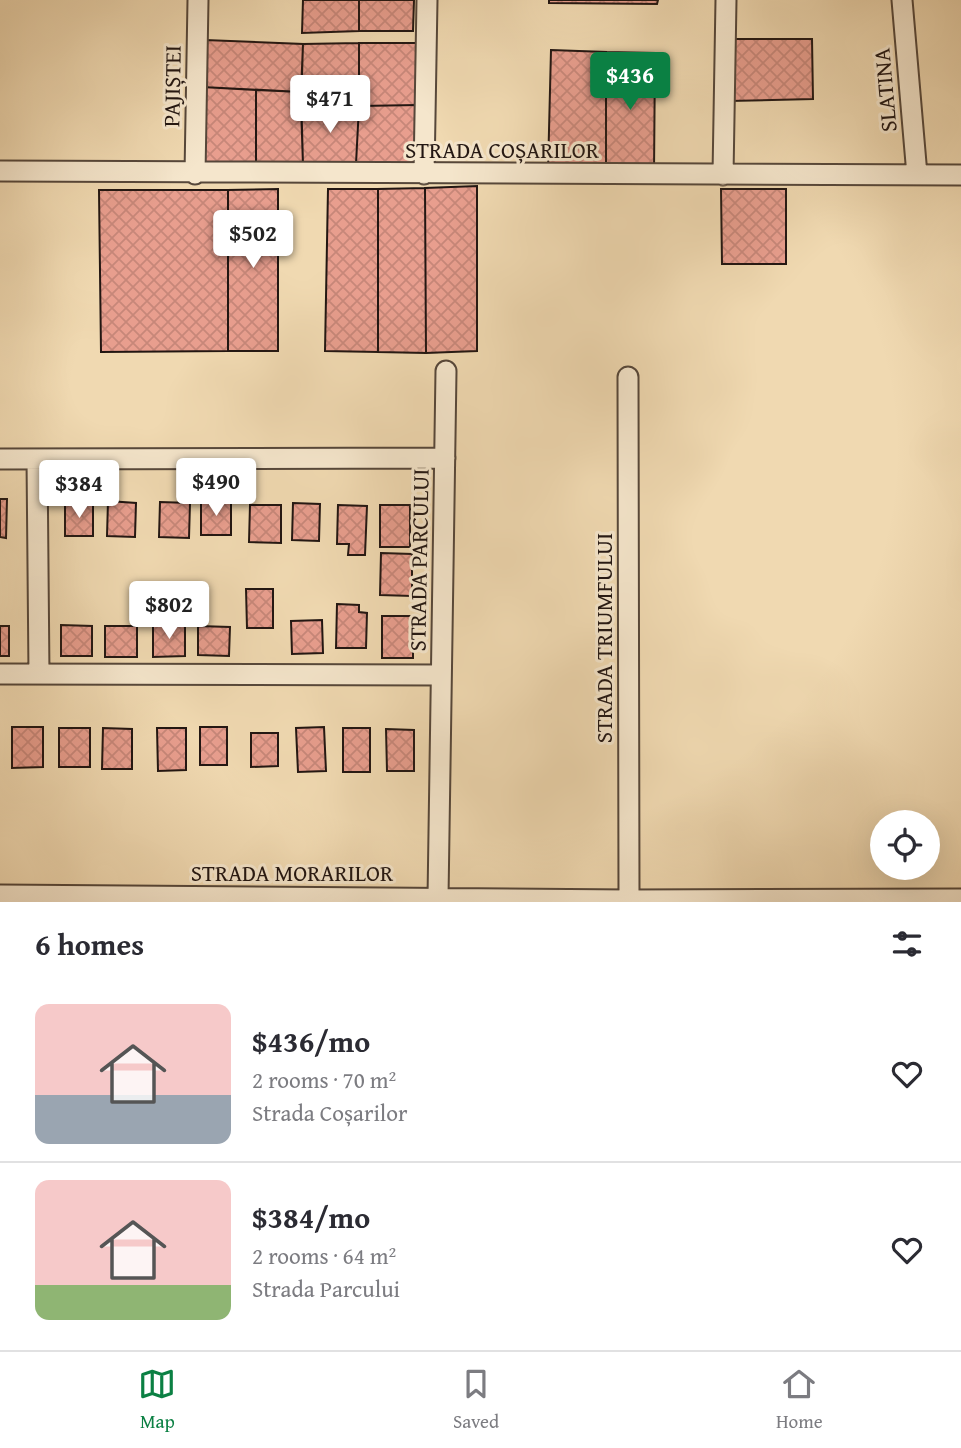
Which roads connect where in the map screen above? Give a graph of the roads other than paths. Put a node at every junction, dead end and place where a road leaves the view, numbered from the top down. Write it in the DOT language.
graph roads {
  1 [pos="198,0"];
  2 [pos="427,0"];
  3 [pos="726,0"];
  4 [pos="902,0"];
  5 [pos="0,171"];
  6 [pos="195,174"];
  7 [pos="424,174"];
  8 [pos="723,175"];
  9 [pos="917,175"];
  10 [pos="961,175"];
  11 [pos="446,371"];
  12 [pos="628,377"];
  13 [pos="445,458"];
  14 [pos="0,459"];
  15 [pos="37,459"];
  16 [pos="0,674"];
  17 [pos="39,674"];
  18 [pos="441,675"];
  19 [pos="0,895"];
  20 [pos="33,898"];
  21 [pos="438,898"];
  22 [pos="961,899"];
  23 [pos="407,900"];
  24 [pos="629,900"];
  25 [pos="741,900"];
  1 -- 6 [label="street, PAJIȘTEI"];
  2 -- 7 [label="street"];
  3 -- 8 [label="street"];
  4 -- 9 [label="street, SLATINA"];
  5 -- 6 [label="street, STRADA COȘARILOR"];
  6 -- 7 [label="street, STRADA COȘARILOR"];
  7 -- 8 [label="street, STRADA COȘARILOR"];
  8 -- 9 [label="street, STRADA COȘARILOR"];
  9 -- 10 [label="street, STRADA COȘARILOR"];
  11 -- 13 [label="street"];
  12 -- 24 [label="street, STRADA TRIUMFULUI"];
  13 -- 15 [label="street, STRADA PARCULUI"];
  13 -- 18 [label="street, STRADA PARCULUI"];
  14 -- 15 [label="street, STRADA PARCULUI"];
  15 -- 17 [label="street"];
  16 -- 17 [label="street"];
  17 -- 18 [label="street"];
  18 -- 21 [label="street, STRADA PARCULUI"];
  19 -- 20 [label="street, STRADA MORARILOR"];
  20 -- 23 [label="street, STRADA MORARILOR"];
  21 -- 23 [label="street, STRADA MORARILOR"];
  21 -- 24 [label="street, STRADA MORARILOR"];
  22 -- 25 [label="street, STRADA MORARILOR"];
  24 -- 25 [label="street, STRADA MORARILOR"];
}
